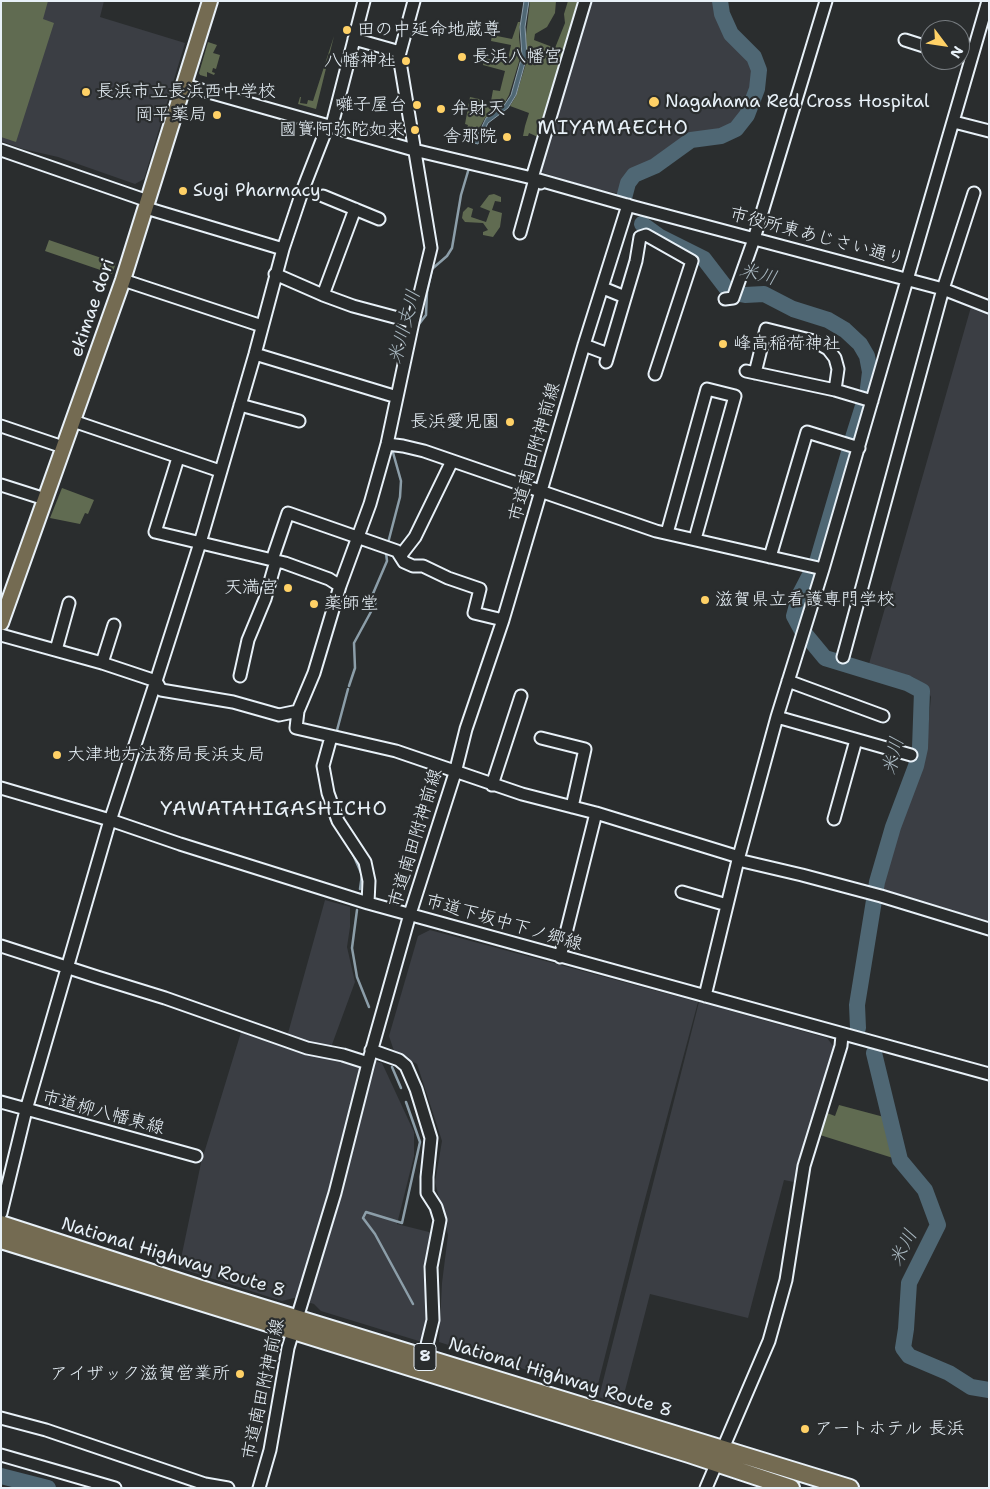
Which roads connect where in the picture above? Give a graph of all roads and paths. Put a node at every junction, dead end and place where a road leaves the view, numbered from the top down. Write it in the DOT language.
graph roads {
  1 [pos="210,1"];
  2 [pos="364,1"];
  3 [pos="414,1"];
  4 [pos="585,1"];
  5 [pos="826,1"];
  6 [pos="984,2"];
  7 [pos="984,34"];
  8 [pos="354,39"];
  9 [pos="905,40"];
  10 [pos="920,45"];
  11 [pos="400,52"];
  12 [pos="970,53"];
  13 [pos="964,70"];
  14 [pos="184,85"];
  15 [pos="954,122"];
  16 [pos="330,125"];
  17 [pos="989,131"];
  18 [pos="1,150"];
  19 [pos="414,150"];
  20 [pos="533,179"];
  21 [pos="974,193"];
  22 [pos="323,196"];
  23 [pos="147,204"];
  24 [pos="355,209"];
  25 [pos="626,211"];
  26 [pos="379,219"];
  27 [pos="520,233"];
  28 [pos="754,239"];
  29 [pos="283,249"];
  30 [pos="275,274"];
  31 [pos="908,279"];
  32 [pos="123,280"];
  33 [pos="603,288"];
  34 [pos="943,289"];
  35 [pos="323,295"];
  36 [pos="732,295"];
  37 [pos="625,297"];
  38 [pos="989,307"];
  39 [pos="413,322"];
  40 [pos="262,326"];
  41 [pos="584,346"];
  42 [pos="255,354"];
  43 [pos="655,374"];
  44 [pos="835,390"];
  45 [pos="397,396"];
  46 [pos="872,401"];
  47 [pos="240,405"];
  48 [pos="299,421"];
  49 [pos="73,422"];
  50 [pos="1,426"];
  51 [pos="387,444"];
  52 [pos="64,447"];
  53 [pos="859,448"];
  54 [pos="178,458"];
  55 [pos="452,462"];
  56 [pos="220,471"];
  57 [pos="1,485"];
  58 [pos="541,492"];
  59 [pos="45,499"];
  60 [pos="667,533"];
  61 [pos="358,537"];
  62 [pos="695,539"];
  63 [pos="200,543"];
  64 [pos="401,555"];
  65 [pos="770,557"];
  66 [pos="274,561"];
  67 [pos="824,569"];
  68 [pos="340,586"];
  69 [pos="70,603"];
  70 [pos="503,620"];
  71 [pos="1,624"];
  72 [pos="114,625"];
  73 [pos="1,635"];
  74 [pos="56,650"];
  75 [pos="843,657"];
  76 [pos="102,663"];
  77 [pos="240,676"];
  78 [pos="156,681"];
  79 [pos="788,682"];
  80 [pos="521,696"];
  81 [pos="298,711"];
  82 [pos="883,716"];
  83 [pos="777,717"];
  84 [pos="331,737"];
  85 [pos="541,738"];
  86 [pos="856,740"];
  87 [pos="911,755"];
  88 [pos="455,773"];
  89 [pos="492,785"];
  90 [pos="1,788"];
  91 [pos="572,807"];
  92 [pos="596,813"];
  93 [pos="834,819"];
  94 [pos="110,820"];
  95 [pos="738,858"];
  96 [pos="682,892"];
  97 [pos="368,904"];
  98 [pos="727,905"];
  99 [pos="410,914"];
  100 [pos="989,929"];
  101 [pos="1,946"];
  102 [pos="560,957"];
  103 [pos="67,968"];
  104 [pos="705,996"];
  105 [pos="842,1034"];
  106 [pos="371,1050"];
  107 [pos="368,1063"];
  108 [pos="989,1074"];
  109 [pos="1,1102"];
  110 [pos="26,1110"];
  111 [pos="196,1156"];
  112 [pos="1,1213"];
  113 [pos="1,1224"];
  114 [pos="1,1240"];
  115 [pos="295,1324"];
  116 [pos="424,1357"];
  117 [pos="1,1418"];
  118 [pos="722,1448"];
  119 [pos="1,1455"];
  120 [pos="716,1464"];
  121 [pos="115,1488"];
  122 [pos="228,1488"];
  123 [pos="260,1488"];
  124 [pos="706,1488"];
  125 [pos="791,1488"];
  126 [pos="850,1488"];
  1 -- 14 [label="main road, ekimae dori"];
  2 -- 8 [label="street"];
  3 -- 11 [label="street"];
  4 -- 20 [label="street"];
  5 -- 28 [label="street"];
  6 -- 7 [label="street"];
  7 -- 12 [label="street"];
  8 -- 11 [label="street"];
  8 -- 16 [label="street"];
  9 -- 10 [label="street"];
  11 -- 19 [label="street"];
  13 -- 15 [label="street"];
  14 -- 16 [label="street, 市役所東あじさい通り"];
  14 -- 23 [label="main road, ekimae dori"];
  15 -- 17 [label="street"];
  15 -- 31 [label="street"];
  16 -- 19 [label="street, 市役所東あじさい通り"];
  16 -- 29 [label="street"];
  18 -- 23 [label="street"];
  19 -- 20 [label="street, 市役所東あじさい通り"];
  19 -- 39 [label="street"];
  20 -- 25 [label="street, 市役所東あじさい通り"];
  20 -- 25 [label="street"];
  20 -- 27 [label="street"];
  21 -- 34 [label="street"];
  22 -- 24 [label="street"];
  23 -- 29 [label="street"];
  23 -- 32 [label="main road, ekimae dori"];
  24 -- 26 [label="street"];
  24 -- 35 [label="street"];
  25 -- 28 [label="street, 市役所東あじさい通り"];
  25 -- 33 [label="street, 市道南田附神前線"];
  28 -- 31 [label="street, 市役所東あじさい通り"];
  28 -- 36 [label="street"];
  29 -- 30 [label="street"];
  30 -- 35 [label="street"];
  30 -- 40 [label="street"];
  31 -- 34 [label="street, 市役所東あじさい通り"];
  31 -- 46 [label="street"];
  32 -- 40 [label="street"];
  32 -- 49 [label="main road, ekimae dori"];
  33 -- 37 [label="street"];
  33 -- 41 [label="street, 市道南田附神前線"];
  34 -- 38 [label="street, 市役所東あじさい通り"];
  34 -- 75 [label="street"];
  35 -- 39 [label="street"];
  37 -- 41 [label="street"];
  37 -- 43 [label="street"];
  39 -- 45 [label="street"];
  40 -- 42 [label="street"];
  41 -- 58 [label="street, 市道南田附神前線"];
  42 -- 45 [label="street"];
  42 -- 47 [label="street"];
  44 -- 44 [label="street"];
  44 -- 46 [label="street"];
  45 -- 51 [label="street"];
  46 -- 53 [label="street"];
  47 -- 48 [label="street"];
  47 -- 56 [label="street"];
  49 -- 52 [label="main road, ekimae dori"];
  49 -- 54 [label="street"];
  50 -- 52 [label="street"];
  51 -- 55 [label="street"];
  51 -- 61 [label="street"];
  52 -- 59 [label="main road, ekimae dori"];
  53 -- 65 [label="street"];
  53 -- 67 [label="street"];
  54 -- 56 [label="street"];
  54 -- 63 [label="street"];
  55 -- 58 [label="street"];
  55 -- 64 [label="street"];
  56 -- 63 [label="street"];
  57 -- 59 [label="street"];
  58 -- 60 [label="street"];
  58 -- 70 [label="street, 市道南田附神前線"];
  59 -- 71 [label="main road, ekimae dori"];
  60 -- 62 [label="street"];
  60 -- 62 [label="street"];
  61 -- 64 [label="street"];
  61 -- 66 [label="street"];
  61 -- 68 [label="street"];
  62 -- 65 [label="street"];
  63 -- 66 [label="street"];
  63 -- 78 [label="street"];
  64 -- 70 [label="street"];
  65 -- 67 [label="street"];
  66 -- 68 [label="street"];
  66 -- 77 [label="street"];
  67 -- 79 [label="street"];
  68 -- 81 [label="street"];
  69 -- 74 [label="street"];
  70 -- 88 [label="street, 市道南田附神前線"];
  72 -- 76 [label="street"];
  73 -- 74 [label="street"];
  74 -- 76 [label="street"];
  76 -- 78 [label="street"];
  78 -- 81 [label="street"];
  78 -- 94 [label="street"];
  79 -- 82 [label="street"];
  79 -- 83 [label="street"];
  80 -- 89 [label="street"];
  81 -- 84 [label="street"];
  83 -- 86 [label="street"];
  83 -- 95 [label="street"];
  84 -- 88 [label="street"];
  84 -- 97 [label="street"];
  85 -- 91 [label="street"];
  86 -- 87 [label="street"];
  86 -- 93 [label="street"];
  88 -- 89 [label="street"];
  88 -- 99 [label="street, 市道南田附神前線"];
  89 -- 91 [label="street"];
  90 -- 94 [label="street, 市道下坂中下ノ郷線"];
  91 -- 92 [label="street"];
  92 -- 95 [label="street"];
  92 -- 102 [label="street"];
  94 -- 97 [label="street, 市道下坂中下ノ郷線"];
  94 -- 103 [label="street"];
  95 -- 98 [label="street"];
  95 -- 100 [label="street"];
  96 -- 98 [label="street"];
  97 -- 99 [label="street, 市道下坂中下ノ郷線"];
  98 -- 104 [label="street"];
  99 -- 102 [label="street, 市道下坂中下ノ郷線"];
  99 -- 106 [label="street, 市道南田附神前線"];
  101 -- 103 [label="street"];
  102 -- 104 [label="street, 市道下坂中下ノ郷線"];
  103 -- 107 [label="street"];
  103 -- 110 [label="street"];
  104 -- 105 [label="street, 市道下坂中下ノ郷線"];
  105 -- 108 [label="street, 市道下坂中下ノ郷線"];
  105 -- 118 [label="street"];
  106 -- 107 [label="street, 市道南田附神前線"];
  106 -- 116 [label="street"];
  107 -- 115 [label="street, 市道南田附神前線"];
  109 -- 110 [label="street, 市道柳八幡東線"];
  110 -- 111 [label="street, 市道柳八幡東線"];
  110 -- 112 [label="street"];
  113 -- 115 [label="highway, National Highway Route 8 / 8"];
  114 -- 115 [label="highway, National Highway Route 8 / 8"];
  115 -- 116 [label="highway, National Highway Route 8 / 8"];
  115 -- 120 [label="highway, National Highway Route 8 / 8"];
  115 -- 123 [label="street, 市道南田附神前線"];
  116 -- 118 [label="highway, National Highway Route 8 / 8"];
  117 -- 122 [label="street"];
  118 -- 120 [label="street"];
  118 -- 126 [label="highway, National Highway Route 8 / 8"];
  119 -- 121 [label="street"];
  120 -- 124 [label="street"];
  120 -- 125 [label="highway, National Highway Route 8 / 8"];
}
